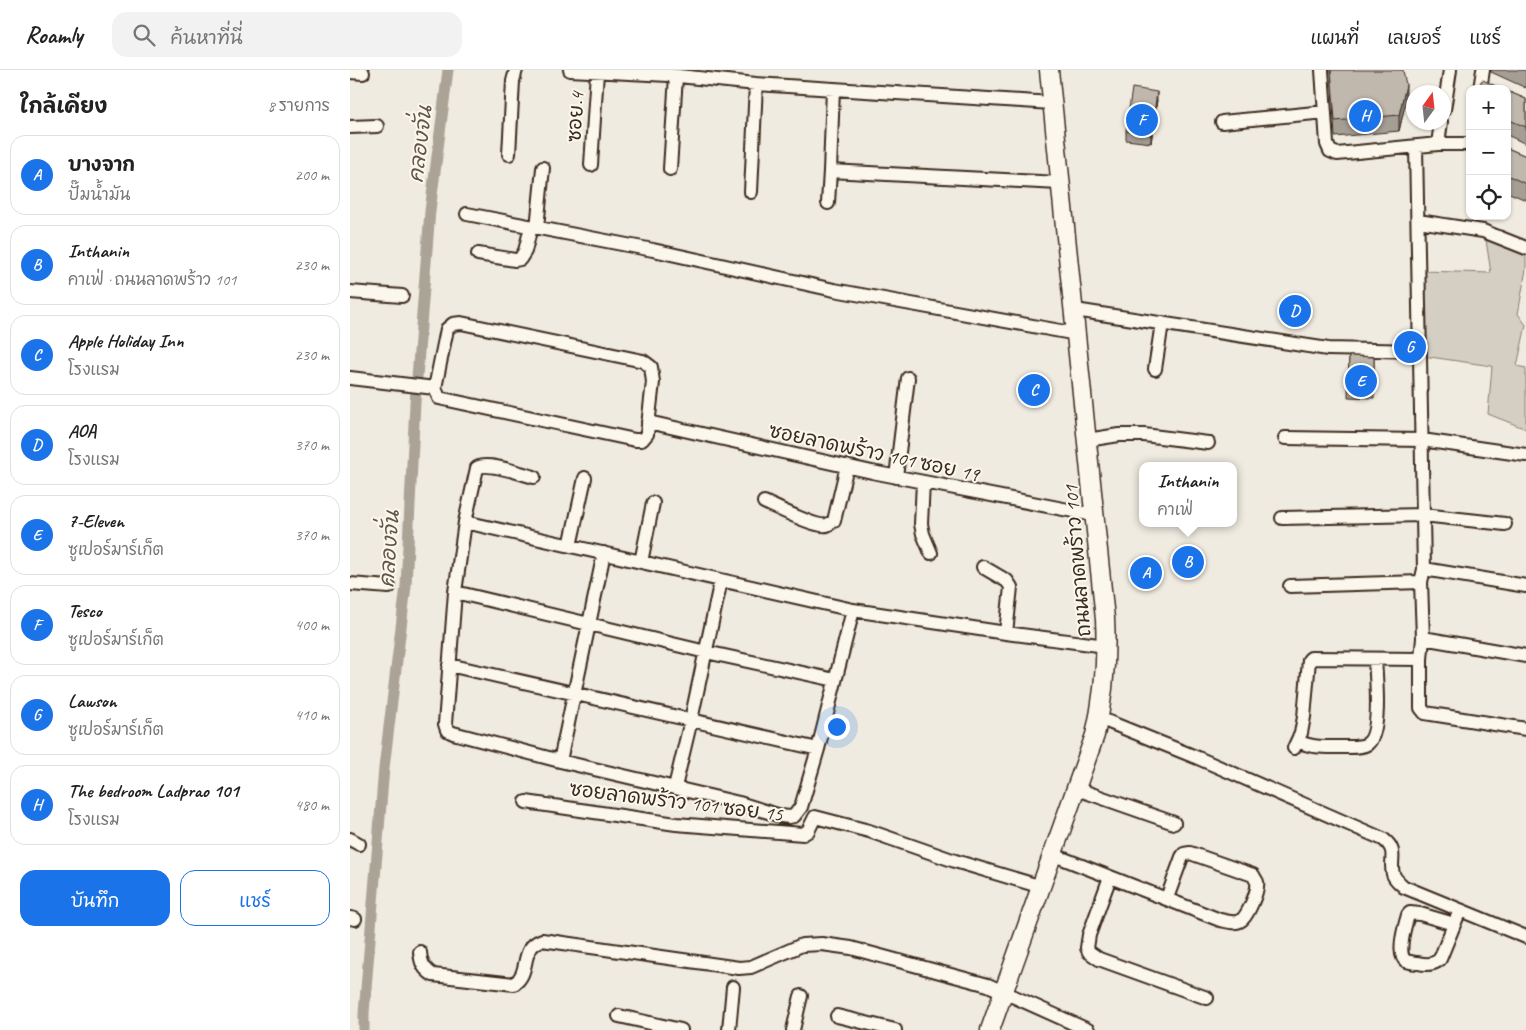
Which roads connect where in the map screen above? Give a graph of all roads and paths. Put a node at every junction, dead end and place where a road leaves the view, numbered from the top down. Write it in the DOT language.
graph roads {
  1 [pos="516,70"];
  2 [pos="570,70"];
  3 [pos="1049,70"];
  4 [pos="1322,70"];
  5 [pos="1450,70"];
  6 [pos="350,72"];
  7 [pos="597,72"];
  8 [pos="364,73"];
  9 [pos="672,74"];
  10 [pos="756,84"];
  11 [pos="1448,85"];
  12 [pos="833,89"];
  13 [pos="1052,103"];
  14 [pos="1325,112"];
  15 [pos="1222,122"];
  16 [pos="377,126"];
  17 [pos="350,127"];
  18 [pos="1440,130"];
  19 [pos="1438,144"];
  20 [pos="1466,144"];
  21 [pos="1416,147"];
  22 [pos="509,154"];
  23 [pos="591,165"];
  24 [pos="544,168"];
  25 [pos="670,169"];
  26 [pos="830,171"];
  27 [pos="1060,183"];
  28 [pos="751,192"];
  29 [pos="828,203"];
  30 [pos="467,214"];
  31 [pos="1418,221"];
  32 [pos="534,228"];
  33 [pos="1526,248"];
  34 [pos="478,254"];
  35 [pos="350,292"];
  36 [pos="402,296"];
  37 [pos="1075,310"];
  38 [pos="1162,324"];
  39 [pos="1077,334"];
  40 [pos="1419,351"];
  41 [pos="1155,369"];
  42 [pos="350,378"];
  43 [pos="908,378"];
  44 [pos="435,388"];
  45 [pos="648,422"];
  46 [pos="1285,438"];
  47 [pos="1087,440"];
  48 [pos="1422,440"];
  49 [pos="1208,443"];
  50 [pos="1526,455"];
  51 [pos="847,466"];
  52 [pos="896,476"];
  53 [pos="534,477"];
  54 [pos="585,478"];
  55 [pos="923,482"];
  56 [pos="653,502"];
  57 [pos="764,502"];
  58 [pos="1094,515"];
  59 [pos="1423,515"];
  60 [pos="1282,518"];
  61 [pos="465,522"];
  62 [pos="1505,524"];
  63 [pos="570,546"];
  64 [pos="604,553"];
  65 [pos="931,553"];
  66 [pos="641,562"];
  67 [pos="983,567"];
  68 [pos="1422,576"];
  69 [pos="721,580"];
  70 [pos="350,584"];
  71 [pos="1290,586"];
  72 [pos="1526,586"];
  73 [pos="389,587"];
  74 [pos="455,592"];
  75 [pos="853,610"];
  76 [pos="589,624"];
  77 [pos="1006,634"];
  78 [pos="1423,638"];
  79 [pos="1106,646"];
  80 [pos="706,652"];
  81 [pos="1526,656"];
  82 [pos="1375,660"];
  83 [pos="1421,660"];
  84 [pos="449,665"];
  85 [pos="835,680"];
  86 [pos="575,693"];
  87 [pos="1099,718"];
  88 [pos="691,720"];
  89 [pos="1526,729"];
  90 [pos="818,749"];
  91 [pos="560,761"];
  92 [pos="675,787"];
  93 [pos="1077,789"];
  94 [pos="526,802"];
  95 [pos="1174,823"];
  96 [pos="1054,855"];
  97 [pos="1110,877"];
  98 [pos="1042,887"];
  99 [pos="1167,898"];
  100 [pos="1460,910"];
  101 [pos="1454,924"];
  102 [pos="1526,937"];
  103 [pos="420,952"];
  104 [pos="733,987"];
  105 [pos="1004,992"];
  106 [pos="801,996"];
  107 [pos="1207,998"];
  108 [pos="619,1016"];
  109 [pos="838,1016"];
  110 [pos="681,1030"];
  111 [pos="729,1030"];
  112 [pos="792,1030"];
  113 [pos="896,1030"];
  114 [pos="990,1030"];
  115 [pos="1088,1030"];
  1 -- 22 [label="street"];
  2 -- 7 [label="street"];
  3 -- 13 [label="street, ถนนลาดพร้าว 101"];
  4 -- 14 [label="street"];
  5 -- 11 [label="street"];
  6 -- 8 [label="street"];
  7 -- 9 [label="street"];
  7 -- 23 [label="street, ซอย.4"];
  9 -- 10 [label="street"];
  9 -- 25 [label="street"];
  10 -- 12 [label="street"];
  10 -- 28 [label="street"];
  12 -- 13 [label="street"];
  12 -- 26 [label="street"];
  13 -- 27 [label="street, ถนนลาดพร้าว 101"];
  14 -- 15 [label="street"];
  14 -- 21 [label="street"];
  16 -- 17 [label="street"];
  18 -- 19 [label="street"];
  19 -- 20 [label="street"];
  19 -- 21 [label="street"];
  21 -- 31 [label="street"];
  24 -- 32 [label="street"];
  26 -- 27 [label="street"];
  26 -- 29 [label="street"];
  27 -- 37 [label="street, ถนนลาดพร้าว 101"];
  30 -- 32 [label="street"];
  31 -- 33 [label="street"];
  31 -- 40 [label="street"];
  32 -- 34 [label="street"];
  32 -- 39 [label="street"];
  35 -- 36 [label="street"];
  37 -- 38 [label="street"];
  37 -- 39 [label="street, ถนนลาดพร้าว 101"];
  38 -- 40 [label="street"];
  38 -- 41 [label="street"];
  39 -- 47 [label="street, ถนนลาดพร้าว 101"];
  40 -- 48 [label="street"];
  42 -- 44 [label="street"];
  43 -- 52 [label="street"];
  44 -- 45 [label="street"];
  44 -- 45 [label="street"];
  45 -- 51 [label="street, ซอยลาดพร้าว 101 ซอย 19"];
  46 -- 48 [label="street"];
  47 -- 49 [label="street"];
  47 -- 58 [label="street, ถนนลาดพร้าว 101"];
  48 -- 50 [label="street"];
  48 -- 59 [label="street"];
  51 -- 52 [label="street, ซอยลาดพร้าว 101 ซอย 19"];
  51 -- 57 [label="street"];
  52 -- 55 [label="street, ซอยลาดพร้าว 101 ซอย 19"];
  53 -- 61 [label="street"];
  54 -- 63 [label="street"];
  55 -- 58 [label="street, ซอยลาดพร้าว 101 ซอย 19"];
  55 -- 65 [label="street"];
  56 -- 66 [label="street"];
  58 -- 79 [label="street, ถนนลาดพร้าว 101"];
  59 -- 60 [label="street"];
  59 -- 62 [label="street"];
  59 -- 68 [label="street"];
  61 -- 63 [label="street"];
  61 -- 74 [label="street"];
  63 -- 64 [label="street"];
  64 -- 66 [label="street"];
  64 -- 76 [label="street"];
  66 -- 69 [label="street"];
  67 -- 77 [label="street"];
  68 -- 71 [label="street"];
  68 -- 72 [label="street"];
  68 -- 78 [label="street"];
  69 -- 75 [label="street"];
  69 -- 80 [label="street"];
  70 -- 73 [label="street"];
  74 -- 76 [label="street"];
  74 -- 84 [label="street"];
  75 -- 77 [label="street"];
  75 -- 85 [label="street"];
  76 -- 80 [label="street"];
  76 -- 86 [label="street"];
  77 -- 79 [label="street"];
  78 -- 81 [label="street"];
  78 -- 83 [label="street"];
  79 -- 87 [label="street, ถนนลาดพร้าว 101"];
  80 -- 85 [label="street"];
  80 -- 88 [label="street"];
  82 -- 82 [label="street"];
  82 -- 83 [label="street"];
  83 -- 89 [label="street"];
  84 -- 86 [label="street"];
  84 -- 91 [label="street"];
  85 -- 90 [label="street"];
  86 -- 88 [label="street"];
  86 -- 91 [label="street"];
  87 -- 93 [label="street, ถนนลาดพร้าว 101"];
  87 -- 100 [label="street"];
  88 -- 90 [label="street"];
  88 -- 92 [label="street"];
  90 -- 92 [label="street"];
  91 -- 92 [label="street"];
  93 -- 95 [label="street"];
  93 -- 96 [label="street, ถนนลาดพร้าว 101"];
  94 -- 98 [label="street, ซอยลาดพร้าว 101 ซอย 15"];
  96 -- 97 [label="street"];
  96 -- 98 [label="street, ถนนลาดพร้าว 101"];
  97 -- 99 [label="street"];
  97 -- 107 [label="street"];
  98 -- 105 [label="street, ถนนลาดพร้าว 101"];
  99 -- 99 [label="street"];
  100 -- 101 [label="street"];
  100 -- 102 [label="street"];
  101 -- 101 [label="street"];
  103 -- 105 [label="street"];
  104 -- 111 [label="street"];
  105 -- 114 [label="street, ถนนลาดพร้าว 101"];
  105 -- 115 [label="street"];
  106 -- 112 [label="street"];
  108 -- 110 [label="street"];
  109 -- 113 [label="street"];
}
